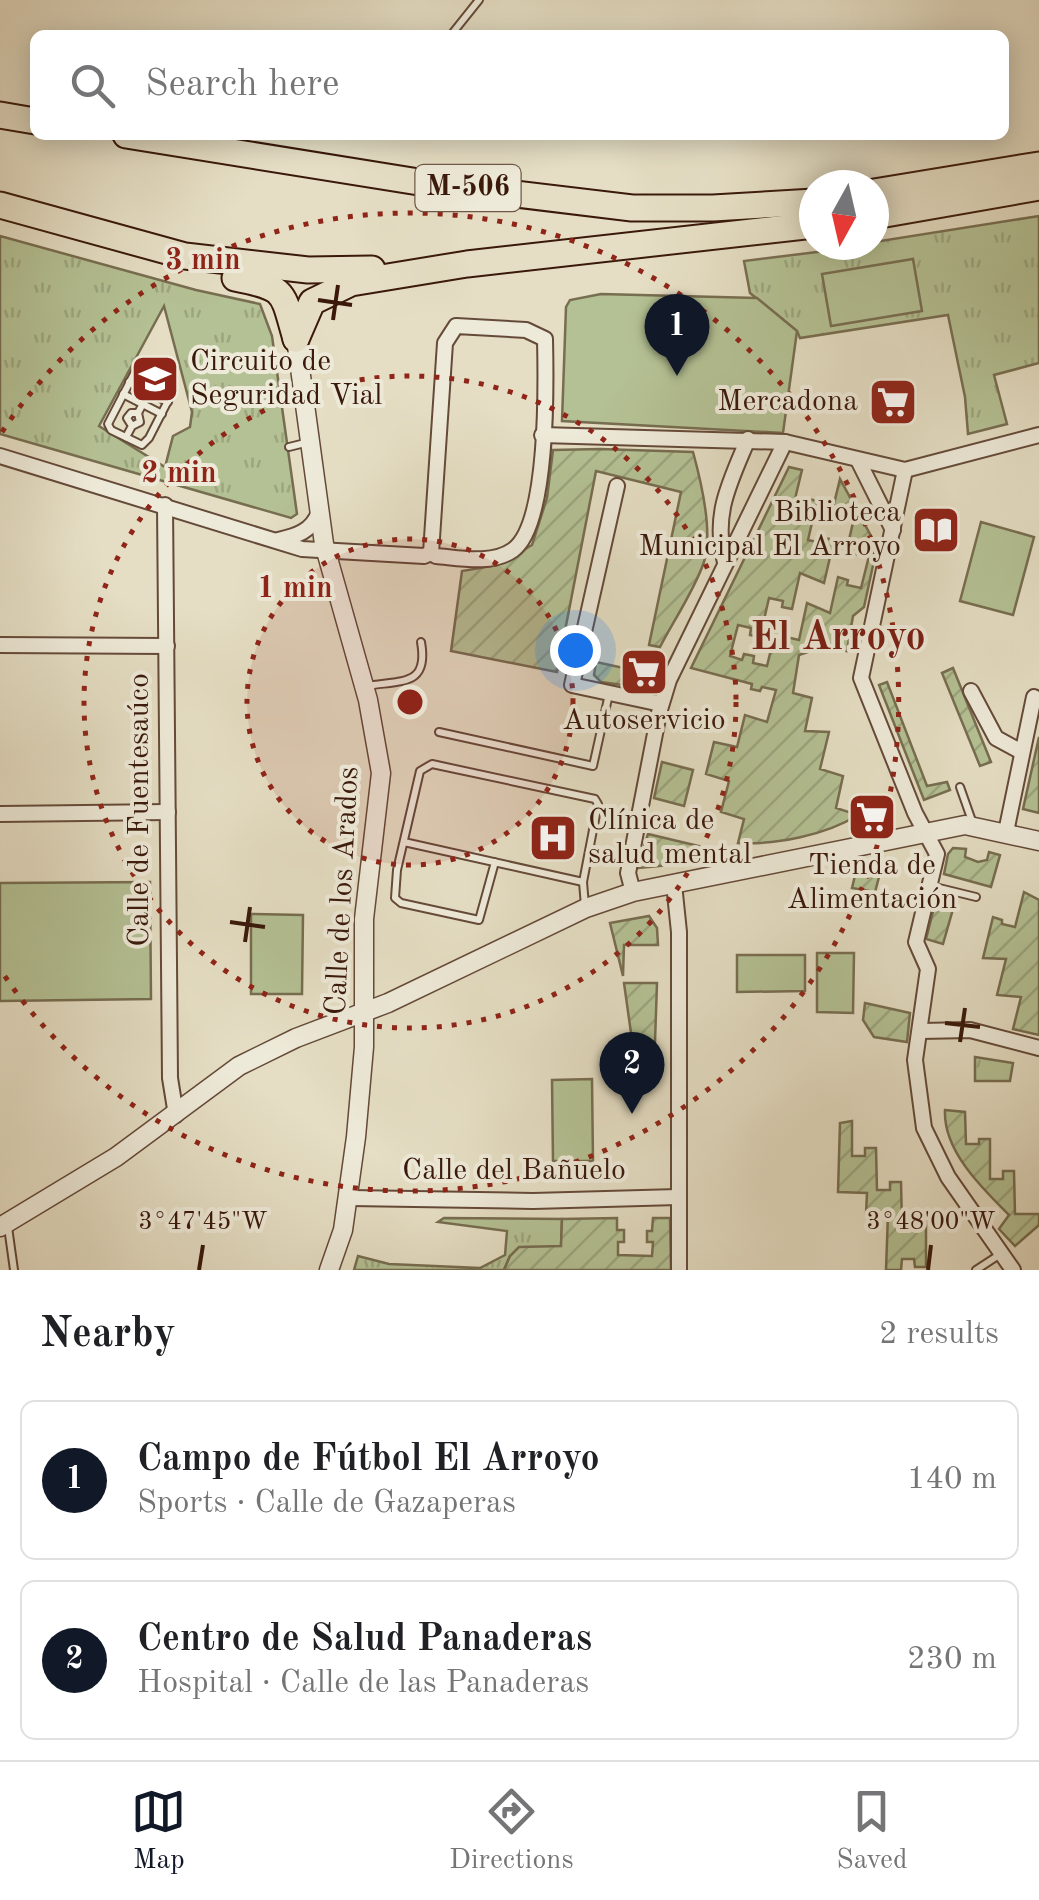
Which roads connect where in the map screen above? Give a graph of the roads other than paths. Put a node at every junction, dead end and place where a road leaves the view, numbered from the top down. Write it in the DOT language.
graph roads {
  1 [pos="478,0"];
  2 [pos="455,30"];
  3 [pos="0,115"];
  4 [pos="30,119"];
  5 [pos="157,140"];
  6 [pos="1039,165"];
  7 [pos="1039,187"];
  8 [pos="889,190"];
  9 [pos="799,202"];
  10 [pos="0,208"];
  11 [pos="889,213"];
  12 [pos="799,227"];
  13 [pos="467,264"];
  14 [pos="296,339"];
  15 [pos="156,379"];
  16 [pos="129,382"];
  17 [pos="149,392"];
  18 [pos="123,394"];
  19 [pos="168,402"];
  20 [pos="142,404"];
  21 [pos="116,408"];
  22 [pos="162,414"];
  23 [pos="134,419"];
  24 [pos="154,429"];
  25 [pos="542,434"];
  26 [pos="1039,435"];
  27 [pos="126,437"];
  28 [pos="748,439"];
  29 [pos="310,442"];
  30 [pos="785,442"];
  31 [pos="289,446"];
  32 [pos="0,456"];
  33 [pos="858,460"];
  34 [pos="905,470"];
  35 [pos="617,486"];
  36 [pos="165,505"];
  37 [pos="320,512"];
  38 [pos="894,531"];
  39 [pos="276,540"];
  40 [pos="326,549"];
  41 [pos="430,553"];
  42 [pos="725,562"];
  43 [pos="421,642"];
  44 [pos="0,645"];
  45 [pos="167,646"];
  46 [pos="364,686"];
  47 [pos="972,691"];
  48 [pos="609,693"];
  49 [pos="1034,697"];
  50 [pos="661,704"];
  51 [pos="439,732"];
  52 [pos="1020,750"];
  53 [pos="960,787"];
  54 [pos="168,812"];
  55 [pos="0,814"];
  56 [pos="974,827"];
  57 [pos="1006,832"];
  58 [pos="926,834"];
  59 [pos="1039,841"];
  60 [pos="404,842"];
  61 [pos="495,862"];
  62 [pos="583,882"];
  63 [pos="674,884"];
  64 [pos="929,886"];
  65 [pos="633,892"];
  66 [pos="976,897"];
  67 [pos="586,908"];
  68 [pos="363,1014"];
  69 [pos="921,1032"];
  70 [pos="1039,1048"];
  71 [pos="176,1115"];
  72 [pos="678,1197"];
  73 [pos="350,1198"];
  74 [pos="4,1224"];
  75 [pos="999,1254"];
  76 [pos="14,1270"];
  77 [pos="330,1270"];
  78 [pos="679,1270"];
  79 [pos="976,1270"];
  80 [pos="1012,1270"];
  1 -- 2 [label="lane"];
  3 -- 4 [label="highway"];
  5 -- 9 [label="highway, M-506"];
  6 -- 8 [label="highway"];
  7 -- 11 [label="highway"];
  10 -- 13 [label="highway"];
  10 -- 14 [label="highway"];
  12 -- 13 [label="highway"];
  13 -- 14 [label="highway"];
  14 -- 29 [label="street, Calle de los Arados"];
  15 -- 16 [label="lane"];
  15 -- 17 [label="lane"];
  15 -- 19 [label="lane"];
  16 -- 17 [label="lane"];
  16 -- 18 [label="lane"];
  17 -- 19 [label="lane"];
  17 -- 20 [label="lane"];
  18 -- 20 [label="lane"];
  18 -- 21 [label="lane"];
  19 -- 22 [label="lane"];
  20 -- 22 [label="lane"];
  20 -- 23 [label="lane"];
  21 -- 23 [label="lane"];
  21 -- 27 [label="lane"];
  22 -- 24 [label="lane"];
  23 -- 24 [label="lane"];
  23 -- 27 [label="lane"];
  24 -- 27 [label="lane"];
  25 -- 28 [label="street"];
  25 -- 41 [label="street"];
  25 -- 41 [label="street"];
  26 -- 34 [label="street"];
  28 -- 30 [label="street"];
  28 -- 42 [label="street"];
  29 -- 31 [label="lane"];
  29 -- 37 [label="street, Calle de los Arados"];
  30 -- 33 [label="street"];
  30 -- 42 [label="street"];
  32 -- 36 [label="street"];
  33 -- 34 [label="street"];
  33 -- 38 [label="street"];
  34 -- 38 [label="street"];
  35 -- 48 [label="street"];
  36 -- 39 [label="street"];
  36 -- 45 [label="street, Calle de Fuentesaúco"];
  37 -- 39 [label="street"];
  37 -- 40 [label="street, Calle de los Arados"];
  38 -- 58 [label="street"];
  39 -- 40 [label="street"];
  40 -- 41 [label="street"];
  40 -- 46 [label="street, Calle de los Arados"];
  42 -- 50 [label="street"];
  43 -- 46 [label="lane"];
  44 -- 45 [label="street"];
  45 -- 54 [label="street, Calle de Fuentesaúco"];
  46 -- 68 [label="street, Calle de los Arados"];
  47 -- 52 [label="street"];
  48 -- 50 [label="street"];
  48 -- 51 [label="lane"];
  49 -- 52 [label="street"];
  50 -- 65 [label="street"];
  52 -- 57 [label="street"];
  53 -- 56 [label="lane"];
  54 -- 55 [label="street"];
  54 -- 71 [label="street, Calle de Fuentesaúco"];
  56 -- 57 [label="street"];
  56 -- 58 [label="street"];
  57 -- 59 [label="street"];
  58 -- 63 [label="street"];
  58 -- 64 [label="street"];
  60 -- 61 [label="lane"];
  60 -- 61 [label="lane"];
  60 -- 62 [label="lane"];
  61 -- 62 [label="lane"];
  62 -- 67 [label="lane"];
  63 -- 65 [label="street"];
  63 -- 72 [label="street"];
  64 -- 66 [label="lane"];
  64 -- 69 [label="street"];
  65 -- 67 [label="street"];
  67 -- 68 [label="street"];
  68 -- 71 [label="street"];
  68 -- 73 [label="street, Calle de los Arados"];
  69 -- 70 [label="street"];
  69 -- 75 [label="street"];
  71 -- 74 [label="street"];
  72 -- 73 [label="street, Calle del Bañuelo"];
  72 -- 78 [label="street"];
  73 -- 77 [label="street, Calle de los Arados"];
  74 -- 76 [label="lane"];
  75 -- 79 [label="lane"];
  75 -- 80 [label="street"];
}
